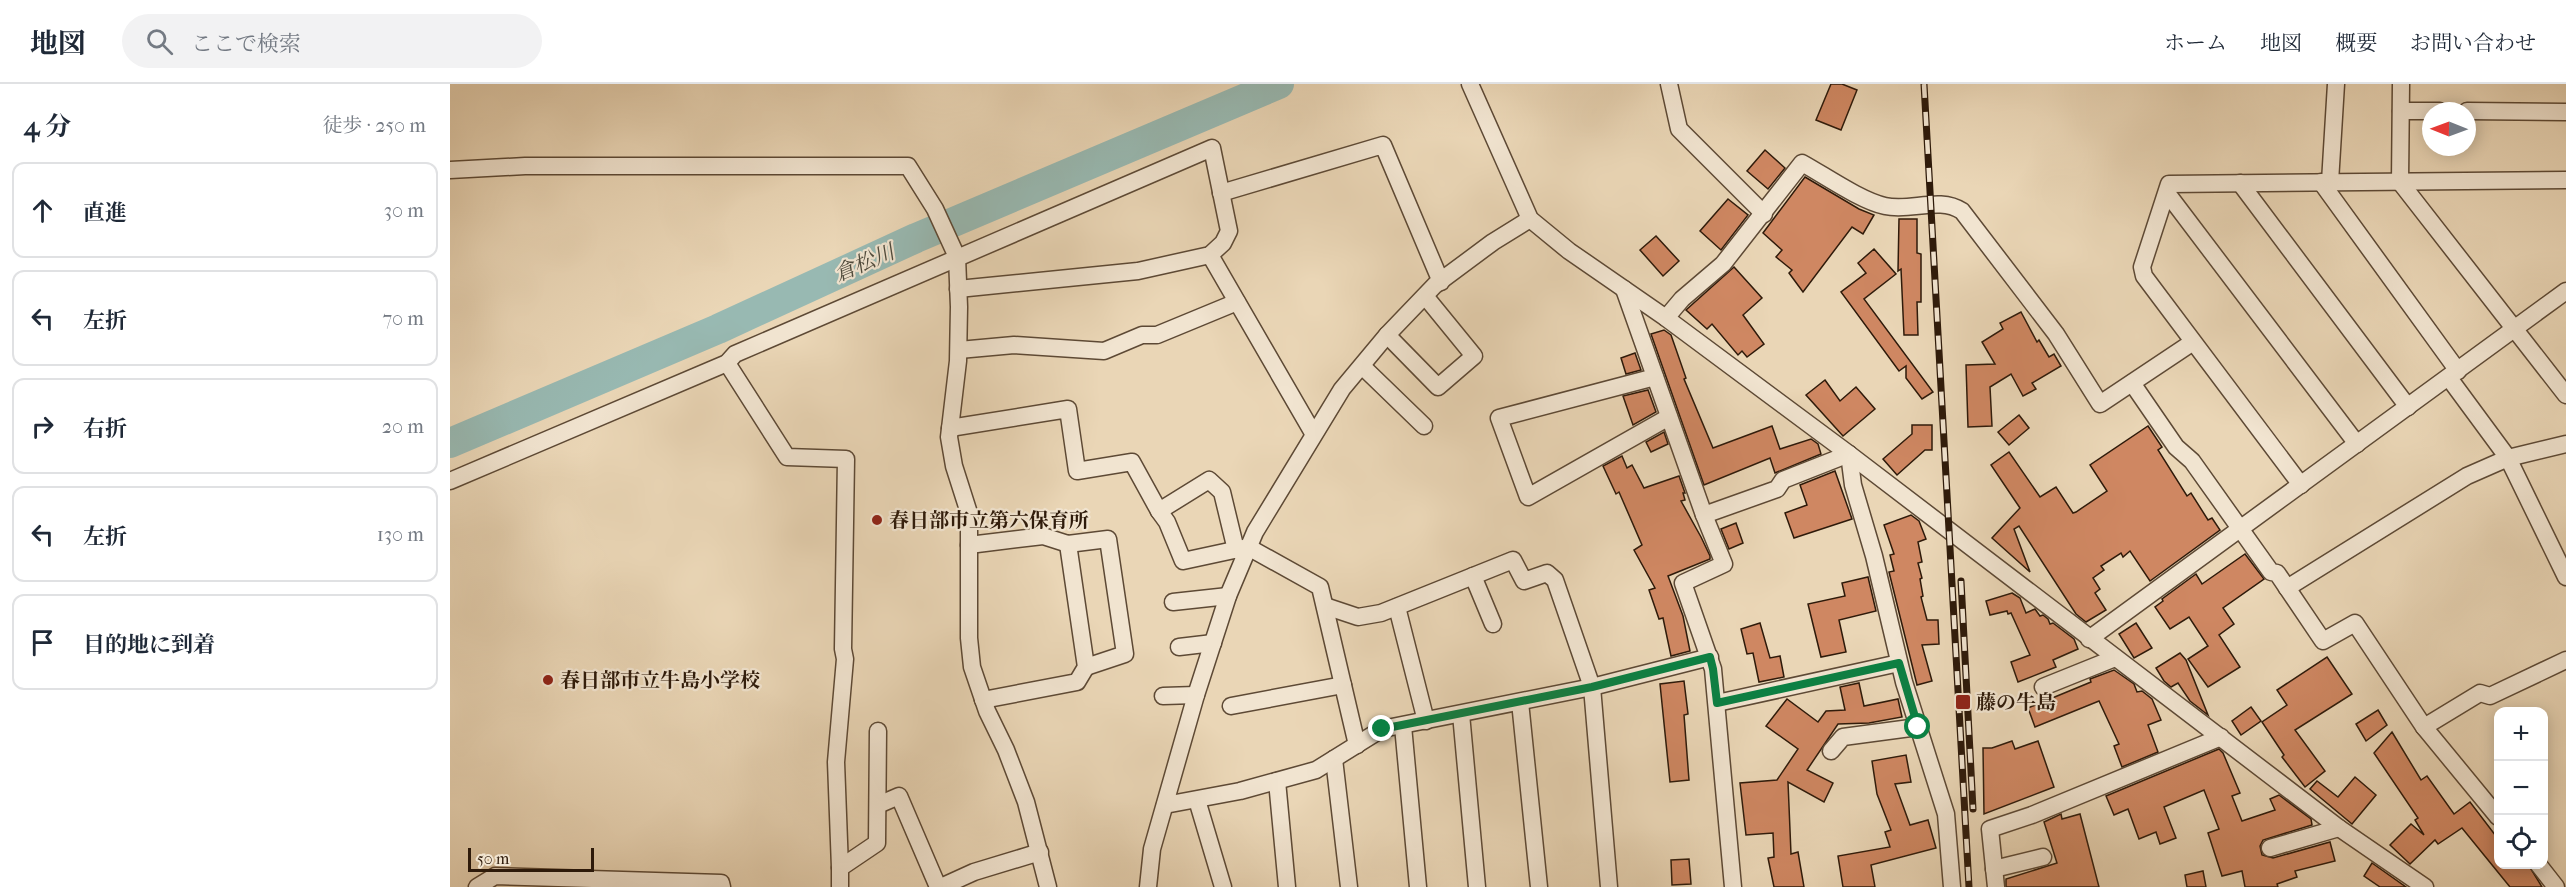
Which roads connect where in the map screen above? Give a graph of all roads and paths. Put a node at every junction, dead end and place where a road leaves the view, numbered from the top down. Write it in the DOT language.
graph roads {
  1 [pos="1470,84"];
  2 [pos="1669,84"];
  3 [pos="2336,84"];
  4 [pos="2401,84"];
  5 [pos="2401,111"];
  6 [pos="2422,111"];
  7 [pos="2476,111"];
  8 [pos="2566,112"];
  9 [pos="450,171"];
  10 [pos="2566,180"];
  11 [pos="2326,182"];
  12 [pos="2400,182"];
  13 [pos="2240,183"];
  14 [pos="1221,193"];
  15 [pos="2167,193"];
  16 [pos="1764,214"];
  17 [pos="1530,219"];
  18 [pos="955,253"];
  19 [pos="1210,255"];
  20 [pos="1440,282"];
  21 [pos="958,289"];
  22 [pos="1624,290"];
  23 [pos="2565,294"];
  24 [pos="1425,296"];
  25 [pos="1237,302"];
  26 [pos="1666,318"];
  27 [pos="2515,330"];
  28 [pos="1387,335"];
  29 [pos="2193,342"];
  30 [pos="959,350"];
  31 [pos="727,363"];
  32 [pos="1362,366"];
  33 [pos="2454,374"];
  34 [pos="1655,377"];
  35 [pos="2132,383"];
  36 [pos="2566,395"];
  37 [pos="2408,407"];
  38 [pos="1669,417"];
  39 [pos="1424,426"];
  40 [pos="950,428"];
  41 [pos="1313,433"];
  42 [pos="2357,444"];
  43 [pos="2566,444"];
  44 [pos="1850,454"];
  45 [pos="2508,458"];
  46 [pos="450,481"];
  47 [pos="2301,485"];
  48 [pos="1159,512"];
  49 [pos="1704,515"];
  50 [pos="2241,529"];
  51 [pos="1068,544"];
  52 [pos="969,545"];
  53 [pos="1242,548"];
  54 [pos="1473,576"];
  55 [pos="2566,577"];
  56 [pos="2287,588"];
  57 [pos="1228,596"];
  58 [pos="1173,602"];
  59 [pos="1324,606"];
  60 [pos="1396,607"];
  61 [pos="1493,624"];
  62 [pos="2089,639"];
  63 [pos="1213,643"];
  64 [pos="1179,647"];
  65 [pos="1710,657"];
  66 [pos="2115,658"];
  67 [pos="2566,660"];
  68 [pos="1899,663"];
  69 [pos="1086,667"];
  70 [pos="1343,685"];
  71 [pos="1592,687"];
  72 [pos="2043,687"];
  73 [pos="1196,695"];
  74 [pos="1163,696"];
  75 [pos="983,700"];
  76 [pos="1520,702"];
  77 [pos="1717,703"];
  78 [pos="1231,706"];
  79 [pos="1461,714"];
  80 [pos="1426,721"];
  81 [pos="1403,726"];
  82 [pos="1918,727"];
  83 [pos="2424,727"];
  84 [pos="878,731"];
  85 [pos="2221,737"];
  86 [pos="1357,745"];
  87 [pos="1831,751"];
  88 [pos="1334,759"];
  89 [pos="1277,781"];
  90 [pos="1197,800"];
  91 [pos="878,805"];
  92 [pos="1165,805"];
  93 [pos="2497,815"];
  94 [pos="2339,828"];
  95 [pos="2270,848"];
  96 [pos="1040,852"];
  97 [pos="2043,857"];
  98 [pos="840,868"];
  99 [pos="1994,869"];
  100 [pos="2542,869"];
  101 [pos="477,887"];
  102 [pos="722,887"];
  103 [pos="840,887"];
  104 [pos="939,887"];
  105 [pos="1048,887"];
  106 [pos="1148,887"];
  107 [pos="1223,887"];
  108 [pos="1287,887"];
  109 [pos="1349,887"];
  110 [pos="1418,887"];
  111 [pos="1477,887"];
  112 [pos="1539,887"];
  113 [pos="1609,887"];
  114 [pos="1733,887"];
  115 [pos="1952,887"];
  116 [pos="1996,887"];
  117 [pos="2425,887"];
  118 [pos="2556,887"];
  1 -- 17 [label="street"];
  2 -- 16 [label="street"];
  3 -- 11 [label="street"];
  4 -- 5 [label="street"];
  5 -- 6 [label="street"];
  5 -- 12 [label="street"];
  7 -- 8 [label="street"];
  9 -- 18 [label="street"];
  10 -- 12 [label="street"];
  11 -- 12 [label="street"];
  11 -- 13 [label="street"];
  11 -- 33 [label="street"];
  12 -- 27 [label="street"];
  13 -- 15 [label="street"];
  13 -- 37 [label="street"];
  14 -- 18 [label="street"];
  14 -- 19 [label="street"];
  14 -- 20 [label="street"];
  15 -- 29 [label="street"];
  15 -- 42 [label="street"];
  16 -- 26 [label="street"];
  16 -- 35 [label="street"];
  17 -- 20 [label="street"];
  17 -- 22 [label="street"];
  18 -- 21 [label="street"];
  18 -- 31 [label="street"];
  19 -- 21 [label="street"];
  19 -- 25 [label="street"];
  20 -- 24 [label="street"];
  21 -- 30 [label="street"];
  22 -- 26 [label="street"];
  22 -- 34 [label="street"];
  23 -- 27 [label="street"];
  24 -- 28 [label="street"];
  24 -- 28 [label="street"];
  25 -- 30 [label="street"];
  25 -- 41 [label="street"];
  26 -- 44 [label="street"];
  27 -- 33 [label="street"];
  27 -- 36 [label="street"];
  28 -- 32 [label="street"];
  29 -- 35 [label="street"];
  29 -- 47 [label="street"];
  30 -- 40 [label="street"];
  31 -- 46 [label="street"];
  31 -- 98 [label="street"];
  32 -- 39 [label="street"];
  32 -- 41 [label="street"];
  33 -- 37 [label="street"];
  33 -- 45 [label="street"];
  34 -- 38 [label="street"];
  34 -- 38 [label="street"];
  35 -- 50 [label="street"];
  37 -- 42 [label="street"];
  38 -- 49 [label="street"];
  40 -- 48 [label="street"];
  40 -- 52 [label="street"];
  41 -- 53 [label="street"];
  42 -- 47 [label="street"];
  43 -- 45 [label="street"];
  44 -- 49 [label="street"];
  44 -- 62 [label="street"];
  44 -- 68 [label="street"];
  45 -- 55 [label="street"];
  45 -- 56 [label="street"];
  47 -- 50 [label="street"];
  48 -- 53 [label="street"];
  48 -- 53 [label="street"];
  49 -- 65 [label="street"];
  50 -- 56 [label="street"];
  50 -- 62 [label="street"];
  51 -- 52 [label="street"];
  51 -- 69 [label="street"];
  51 -- 69 [label="street"];
  52 -- 75 [label="street"];
  53 -- 57 [label="street"];
  53 -- 59 [label="street"];
  54 -- 60 [label="street"];
  54 -- 61 [label="street"];
  54 -- 71 [label="street"];
  56 -- 83 [label="street"];
  57 -- 58 [label="street"];
  57 -- 63 [label="street"];
  59 -- 60 [label="street"];
  59 -- 70 [label="street"];
  60 -- 80 [label="street"];
  62 -- 66 [label="street"];
  63 -- 64 [label="street"];
  63 -- 73 [label="street"];
  65 -- 71 [label="street"];
  65 -- 77 [label="street"];
  66 -- 72 [label="street"];
  66 -- 85 [label="street"];
  67 -- 83 [label="street"];
  68 -- 77 [label="street"];
  68 -- 82 [label="street"];
  69 -- 75 [label="street"];
  70 -- 78 [label="street"];
  70 -- 86 [label="street"];
  71 -- 76 [label="street"];
  71 -- 113 [label="street"];
  73 -- 74 [label="street"];
  73 -- 92 [label="street"];
  75 -- 96 [label="street"];
  76 -- 79 [label="street"];
  76 -- 112 [label="street"];
  77 -- 114 [label="street"];
  79 -- 80 [label="street"];
  79 -- 111 [label="street"];
  80 -- 81 [label="street"];
  81 -- 86 [label="street"];
  81 -- 110 [label="street"];
  82 -- 87 [label="street"];
  82 -- 115 [label="street"];
  83 -- 93 [label="street"];
  84 -- 91 [label="street"];
  85 -- 94 [label="street"];
  85 -- 99 [label="street"];
  86 -- 88 [label="street"];
  88 -- 89 [label="street"];
  88 -- 109 [label="street"];
  89 -- 90 [label="street"];
  89 -- 108 [label="street"];
  90 -- 92 [label="street"];
  90 -- 107 [label="street"];
  91 -- 98 [label="street"];
  91 -- 104 [label="street"];
  92 -- 106 [label="street"];
  94 -- 95 [label="street"];
  94 -- 117 [label="street"];
  96 -- 104 [label="street"];
  96 -- 105 [label="street"];
  97 -- 99 [label="street"];
  98 -- 103 [label="street"];
  99 -- 116 [label="street"];
  100 -- 118 [label="street"];
  101 -- 102 [label="street"];
}
